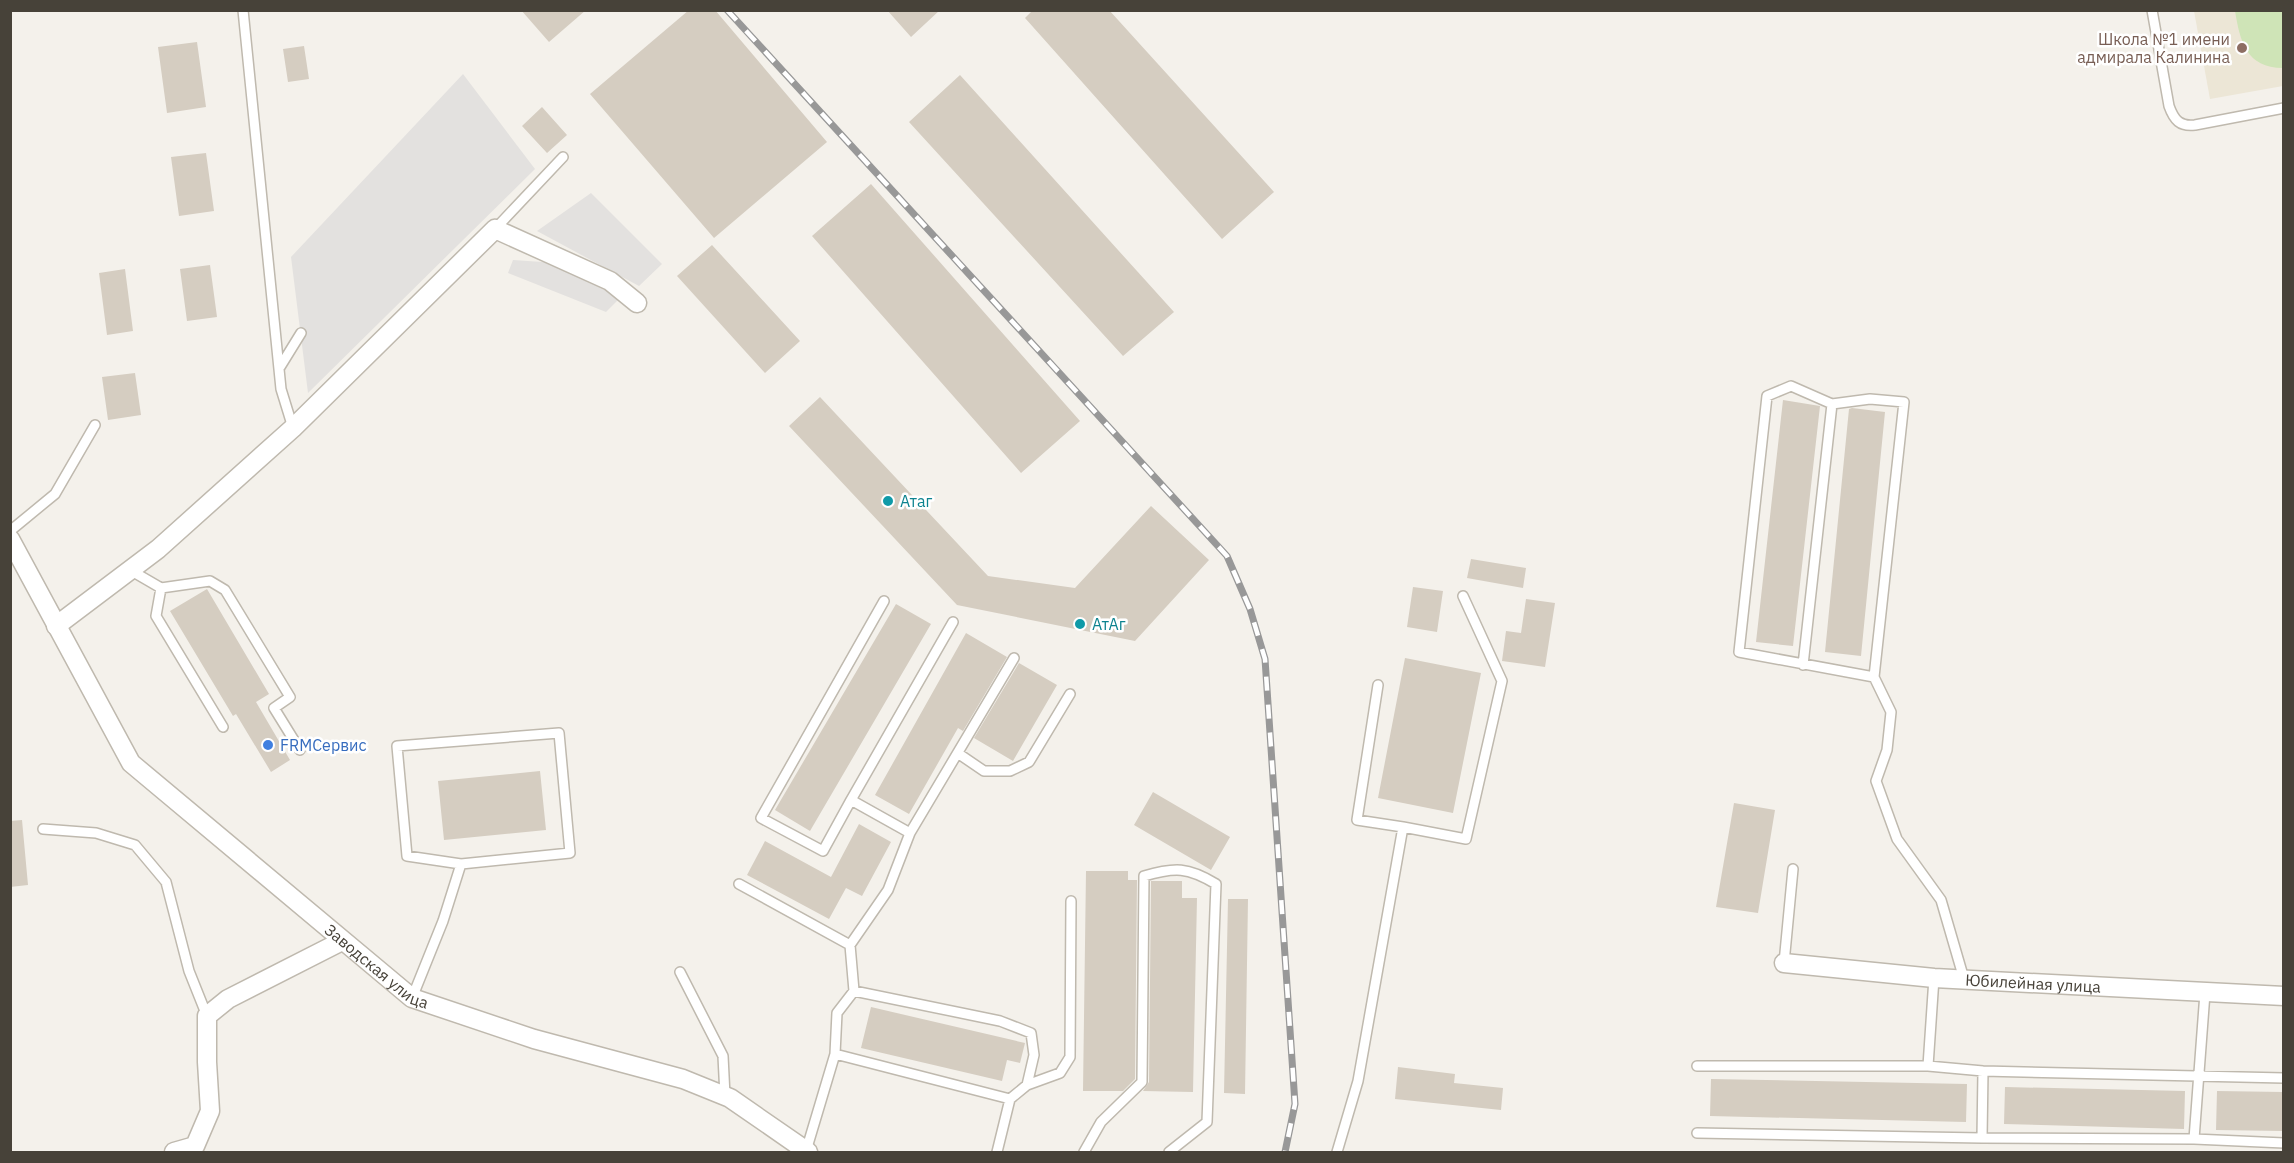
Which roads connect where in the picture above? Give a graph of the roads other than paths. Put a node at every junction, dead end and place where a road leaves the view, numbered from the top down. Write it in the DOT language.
graph roads {
  1 [pos="243,10"];
  2 [pos="2152,10"];
  3 [pos="2283,108"];
  4 [pos="563,157"];
  5 [pos="495,229"];
  6 [pos="638,303"];
  7 [pos="301,333"];
  8 [pos="280,367"];
  9 [pos="1832,404"];
  10 [pos="95,425"];
  11 [pos="293,428"];
  12 [pos="10,531"];
  13 [pos="10,539"];
  14 [pos="130,570"];
  15 [pos="160,588"];
  16 [pos="1463,596"];
  17 [pos="884,601"];
  18 [pos="952,622"];
  19 [pos="56,626"];
  20 [pos="1014,658"];
  21 [pos="1803,664"];
  22 [pos="1874,677"];
  23 [pos="1378,685"];
  24 [pos="1070,694"];
  25 [pos="223,727"];
  26 [pos="300,750"];
  27 [pos="959,754"];
  28 [pos="851,800"];
  29 [pos="1403,827"];
  30 [pos="43,830"];
  31 [pos="910,833"];
  32 [pos="461,864"];
  33 [pos="1793,869"];
  34 [pos="739,884"];
  35 [pos="1071,901"];
  36 [pos="342,941"];
  37 [pos="850,945"];
  38 [pos="1784,963"];
  39 [pos="680,972"];
  40 [pos="1934,978"];
  41 [pos="1964,979"];
  42 [pos="854,990"];
  43 [pos="2205,993"];
  44 [pos="2283,996"];
  45 [pos="412,998"];
  46 [pos="207,1016"];
  47 [pos="835,1054"];
  48 [pos="1697,1066"];
  49 [pos="1928,1066"];
  50 [pos="1983,1071"];
  51 [pos="2198,1075"];
  52 [pos="2283,1078"];
  53 [pos="1027,1085"];
  54 [pos="725,1096"];
  55 [pos="1010,1099"];
  56 [pos="1697,1133"];
  57 [pos="1982,1137"];
  58 [pos="2194,1139"];
  59 [pos="2283,1143"];
  60 [pos="174,1152"];
  61 [pos="807,1152"];
  62 [pos="997,1152"];
  63 [pos="1084,1152"];
  64 [pos="1168,1152"];
  65 [pos="1337,1152"];
  1 -- 8 [label="lane"];
  2 -- 3 [label="lane"];
  4 -- 5 [label="lane"];
  5 -- 6 [label="street"];
  5 -- 11 [label="street"];
  7 -- 8 [label="lane"];
  8 -- 11 [label="lane"];
  9 -- 21 [label="lane"];
  9 -- 21 [label="lane"];
  9 -- 22 [label="lane"];
  10 -- 12 [label="lane"];
  11 -- 14 [label="street"];
  13 -- 19 [label="street, Заводская улица"];
  14 -- 15 [label="lane"];
  14 -- 19 [label="street"];
  15 -- 25 [label="lane"];
  15 -- 26 [label="lane"];
  16 -- 29 [label="lane"];
  17 -- 28 [label="lane"];
  18 -- 28 [label="lane"];
  19 -- 36 [label="street, Заводская улица"];
  20 -- 27 [label="lane"];
  21 -- 22 [label="lane"];
  22 -- 41 [label="lane"];
  23 -- 29 [label="lane"];
  24 -- 27 [label="lane"];
  27 -- 31 [label="lane"];
  28 -- 31 [label="lane"];
  29 -- 65 [label="lane"];
  30 -- 46 [label="lane"];
  31 -- 37 [label="lane"];
  32 -- 32 [label="lane"];
  32 -- 45 [label="lane"];
  33 -- 38 [label="lane"];
  34 -- 37 [label="lane"];
  35 -- 53 [label="lane"];
  36 -- 45 [label="street, Заводская улица"];
  36 -- 46 [label="street"];
  37 -- 42 [label="lane"];
  38 -- 40 [label="street, Юбилейная улица"];
  39 -- 54 [label="lane"];
  40 -- 41 [label="street, Юбилейная улица"];
  40 -- 49 [label="lane"];
  41 -- 43 [label="street, Юбилейная улица"];
  42 -- 47 [label="lane"];
  42 -- 53 [label="lane"];
  43 -- 44 [label="street, Юбилейная улица"];
  43 -- 51 [label="lane"];
  45 -- 54 [label="street, Заводская улица"];
  46 -- 60 [label="street"];
  47 -- 55 [label="lane"];
  47 -- 61 [label="lane"];
  48 -- 49 [label="lane"];
  49 -- 50 [label="lane"];
  50 -- 51 [label="lane"];
  50 -- 57 [label="lane"];
  51 -- 52 [label="lane"];
  51 -- 58 [label="lane"];
  53 -- 55 [label="lane"];
  54 -- 61 [label="street, Заводская улица"];
  55 -- 62 [label="lane"];
  56 -- 57 [label="lane"];
  57 -- 58 [label="lane"];
  58 -- 59 [label="lane"];
  63 -- 64 [label="lane"];
}
